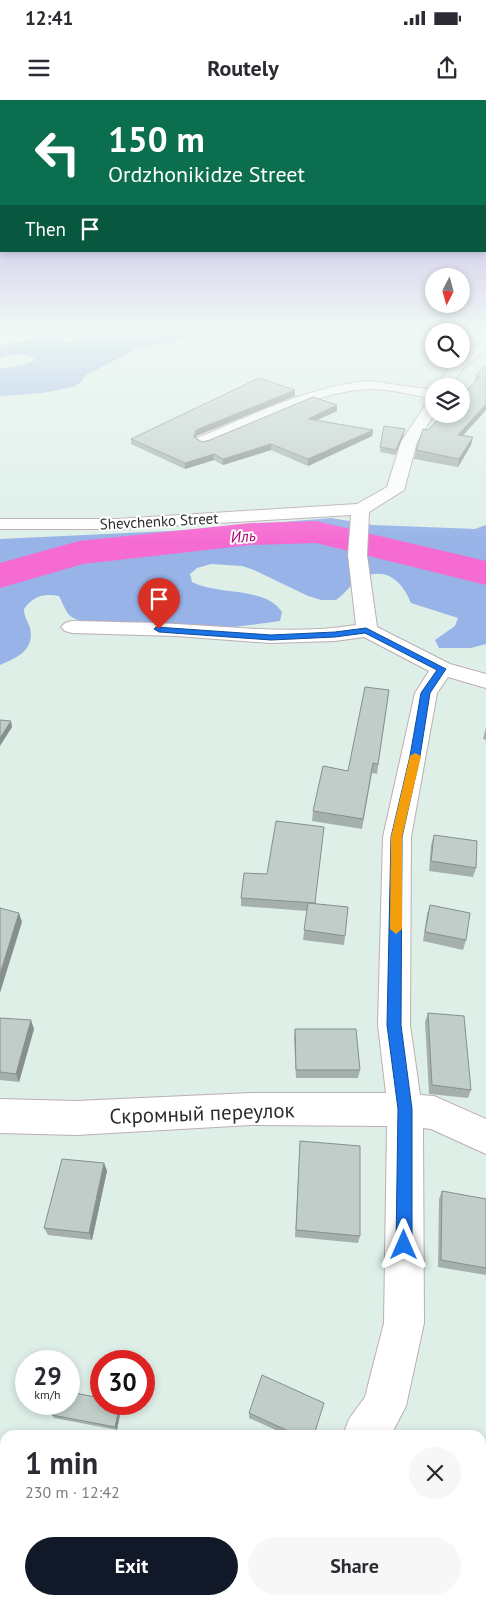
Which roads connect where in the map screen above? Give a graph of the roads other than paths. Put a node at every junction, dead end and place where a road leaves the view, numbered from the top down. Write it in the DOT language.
graph roads {
  1 [pos="306,400"];
  2 [pos="425,416"];
  3 [pos="203,441"];
  4 [pos="360,514"];
  5 [pos="0,524"];
  6 [pos="72,627"];
  7 [pos="366,630"];
  8 [pos="442,669"];
  9 [pos="486,681"];
  10 [pos="405,1109"];
  11 [pos="0,1116"];
  12 [pos="486,1137"];
  13 [pos="368,1430"];
  1 -- 3 [label="street"];
  2 -- 4 [label="street, Shevchenko Street"];
  4 -- 5 [label="street, Shevchenko Street"];
  4 -- 7 [label="street"];
  6 -- 7 [label="street"];
  7 -- 8 [label="street"];
  8 -- 9 [label="street"];
  8 -- 10 [label="street"];
  10 -- 11 [label="street, Скромный переулок"];
  10 -- 12 [label="street, Скромный переулок"];
  10 -- 13 [label="street"];
}
